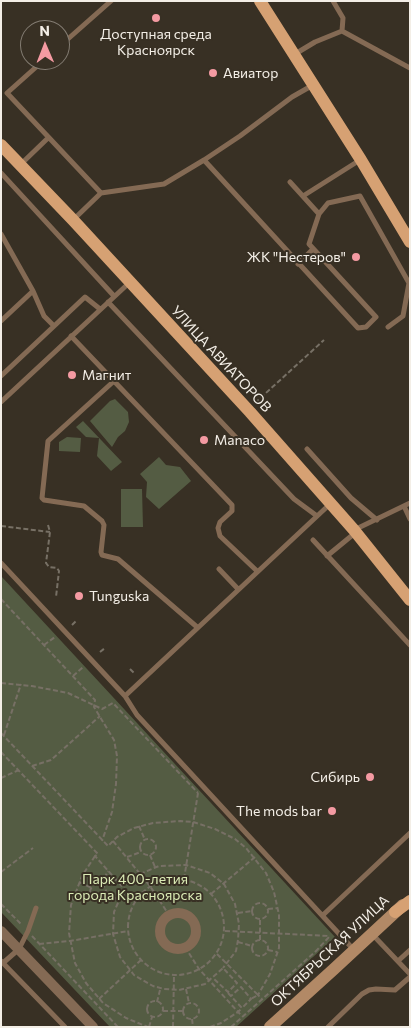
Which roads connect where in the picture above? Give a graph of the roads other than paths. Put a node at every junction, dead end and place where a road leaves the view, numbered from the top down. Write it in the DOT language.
graph roads {
  1 [pos="111,1"];
  2 [pos="260,1"];
  3 [pos="333,1"];
  4 [pos="342,31"];
  5 [pos="70,37"];
  6 [pos="294,55"];
  7 [pos="410,68"];
  8 [pos="33,70"];
  9 [pos="313,84"];
  10 [pos="48,138"];
  11 [pos="1,145"];
  12 [pos="204,160"];
  13 [pos="361,160"];
  14 [pos="20,165"];
  15 [pos="1,172"];
  16 [pos="290,182"];
  17 [pos="101,193"];
  18 [pos="303,196"];
  19 [pos="319,214"];
  20 [pos="73,220"];
  21 [pos="1,234"];
  22 [pos="410,242"];
  23 [pos="313,248"];
  24 [pos="298,264"];
  25 [pos="130,282"];
  26 [pos="33,291"];
  27 [pos="114,296"];
  28 [pos="108,302"];
  29 [pos="100,309"];
  30 [pos="1,321"];
  31 [pos="54,326"];
  32 [pos="388,327"];
  33 [pos="71,336"];
  34 [pos="1,376"];
  35 [pos="114,381"];
  36 [pos="1,402"];
  37 [pos="307,449"];
  38 [pos="331,503"];
  39 [pos="410,503"];
  40 [pos="404,506"];
  41 [pos="317,516"];
  42 [pos="410,519"];
  43 [pos="376,520"];
  44 [pos="355,531"];
  45 [pos="313,540"];
  46 [pos="328,556"];
  47 [pos="1,563"];
  48 [pos="219,569"];
  49 [pos="256,571"];
  50 [pos="238,589"];
  51 [pos="410,600"];
  52 [pos="197,627"];
  53 [pos="410,644"];
  54 [pos="125,696"];
  55 [pos="410,833"];
  56 [pos="410,899"];
  57 [pos="36,908"];
  58 [pos="395,912"];
  59 [pos="169,915"];
  60 [pos="323,915"];
  61 [pos="1,931"];
  62 [pos="372,934"];
  63 [pos="19,949"];
  64 [pos="355,950"];
  65 [pos="410,950"];
  66 [pos="398,961"];
  67 [pos="2,962"];
  68 [pos="410,976"];
  69 [pos="65,1027"];
  70 [pos="93,1027"];
  71 [pos="270,1027"];
  72 [pos="328,1027"];
  1 -- 5 [label="lane"];
  2 -- 6 [label="main road"];
  3 -- 4 [label="lane"];
  4 -- 6 [label="lane"];
  4 -- 7 [label="lane"];
  6 -- 9 [label="main road"];
  8 -- 10 [label="lane"];
  9 -- 12 [label="lane"];
  9 -- 13 [label="main road"];
  10 -- 14 [label="lane"];
  10 -- 17 [label="lane"];
  11 -- 14 [label="main road, УЛИЦА АВИАТОРОВ"];
  12 -- 17 [label="lane"];
  12 -- 24 [label="lane"];
  13 -- 18 [label="lane"];
  13 -- 22 [label="main road"];
  14 -- 20 [label="main road, УЛИЦА АВИАТОРОВ"];
  15 -- 27 [label="lane"];
  16 -- 18 [label="lane"];
  17 -- 20 [label="lane"];
  18 -- 19 [label="lane"];
  19 -- 23 [label="lane"];
  19 -- 32 [label="lane"];
  20 -- 25 [label="main road, УЛИЦА АВИАТОРОВ"];
  21 -- 26 [label="lane"];
  23 -- 24 [label="lane"];
  23 -- 24 [label="lane"];
  25 -- 27 [label="lane"];
  25 -- 38 [label="main road, УЛИЦА АВИАТОРОВ"];
  26 -- 30 [label="lane"];
  26 -- 31 [label="lane"];
  27 -- 28 [label="lane"];
  28 -- 29 [label="lane"];
  28 -- 41 [label="lane"];
  29 -- 31 [label="lane"];
  29 -- 33 [label="lane"];
  31 -- 34 [label="lane"];
  33 -- 35 [label="lane"];
  33 -- 36 [label="lane"];
  35 -- 49 [label="lane"];
  35 -- 52 [label="lane"];
  37 -- 43 [label="lane"];
  38 -- 41 [label="lane"];
  38 -- 44 [label="main road, УЛИЦА АВИАТОРОВ"];
  39 -- 40 [label="lane"];
  40 -- 42 [label="lane"];
  40 -- 43 [label="lane"];
  41 -- 49 [label="lane"];
  43 -- 44 [label="lane"];
  44 -- 46 [label="lane"];
  44 -- 51 [label="main road, УЛИЦА АВИАТОРОВ"];
  45 -- 46 [label="lane"];
  46 -- 53 [label="lane"];
  47 -- 54 [label="lane"];
  48 -- 50 [label="lane"];
  49 -- 50 [label="lane"];
  50 -- 52 [label="lane"];
  52 -- 54 [label="lane"];
  54 -- 60 [label="lane"];
  55 -- 60 [label="lane"];
  56 -- 58 [label="main road"];
  57 -- 63 [label="lane"];
  58 -- 62 [label="street, ОКТЯБРЬСКАЯ УЛИЦА"];
  59 -- 59 [label="street"];
  60 -- 64 [label="lane"];
  61 -- 63 [label="street"];
  62 -- 64 [label="street, ОКТЯБРЬСКАЯ УЛИЦА"];
  62 -- 66 [label="lane"];
  63 -- 67 [label="lane"];
  63 -- 70 [label="street"];
  64 -- 71 [label="street, ОКТЯБРЬСКАЯ УЛИЦА"];
  65 -- 66 [label="lane"];
  66 -- 68 [label="lane"];
  67 -- 69 [label="lane"];
  68 -- 72 [label="lane"];
}
